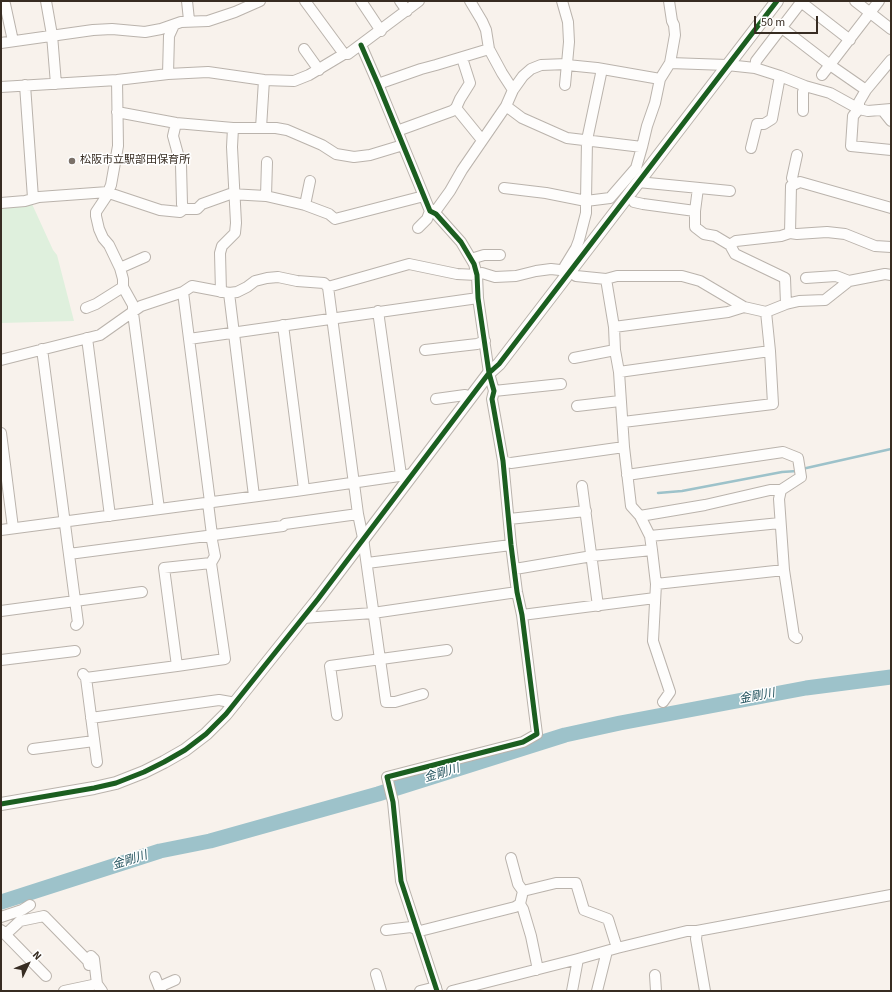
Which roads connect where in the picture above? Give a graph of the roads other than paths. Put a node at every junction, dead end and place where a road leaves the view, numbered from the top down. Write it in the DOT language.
graph roads {
  1 [pos="2,1"];
  2 [pos="46,1"];
  3 [pos="187,1"];
  4 [pos="260,1"];
  5 [pos="305,1"];
  6 [pos="361,1"];
  7 [pos="400,1"];
  8 [pos="419,1"];
  9 [pos="470,1"];
  10 [pos="562,1"];
  11 [pos="669,1"];
  12 [pos="777,1"];
  13 [pos="802,1"];
  14 [pos="855,1"];
  15 [pos="879,1"];
  16 [pos="407,11"];
  17 [pos="870,13"];
  18 [pos="189,20"];
  19 [pos="174,25"];
  20 [pos="782,28"];
  21 [pos="161,29"];
  22 [pos="891,29"];
  23 [pos="381,31"];
  24 [pos="52,35"];
  25 [pos="169,36"];
  26 [pos="850,40"];
  27 [pos="13,41"];
  28 [pos="1,43"];
  29 [pos="360,45"];
  30 [pos="304,49"];
  31 [pos="489,49"];
  32 [pos="344,54"];
  33 [pos="462,58"];
  34 [pos="891,60"];
  35 [pos="670,63"];
  36 [pos="567,64"];
  37 [pos="727,65"];
  38 [pos="830,65"];
  39 [pos="755,68"];
  40 [pos="602,69"];
  41 [pos="319,70"];
  42 [pos="168,74"];
  43 [pos="822,75"];
  44 [pos="780,76"];
  45 [pos="660,79"];
  46 [pos="116,80"];
  47 [pos="264,80"];
  48 [pos="56,84"];
  49 [pos="378,84"];
  50 [pos="25,85"];
  51 [pos="564,85"];
  52 [pos="805,86"];
  53 [pos="1,87"];
  54 [pos="513,90"];
  55 [pos="866,90"];
  56 [pos="506,106"];
  57 [pos="456,108"];
  58 [pos="859,109"];
  59 [pos="887,110"];
  60 [pos="803,111"];
  61 [pos="118,112"];
  62 [pos="891,120"];
  63 [pos="176,123"];
  64 [pos="233,128"];
  65 [pos="261,128"];
  66 [pos="397,131"];
  67 [pos="482,140"];
  68 [pos="587,140"];
  69 [pos="402,145"];
  70 [pos="642,146"];
  71 [pos="751,148"];
  72 [pos="891,150"];
  73 [pos="797,155"];
  74 [pos="267,162"];
  75 [pos="310,181"];
  76 [pos="638,182"];
  77 [pos="795,184"];
  78 [pos="504,188"];
  79 [pos="698,188"];
  80 [pos="730,191"];
  81 [pos="108,192"];
  82 [pos="235,194"];
  83 [pos="266,196"];
  84 [pos="424,196"];
  85 [pos="33,198"];
  86 [pos="586,201"];
  87 [pos="634,202"];
  88 [pos="1,203"];
  89 [pos="305,205"];
  90 [pos="891,208"];
  91 [pos="184,209"];
  92 [pos="430,211"];
  93 [pos="695,211"];
  94 [pos="418,228"];
  95 [pos="790,233"];
  96 [pos="730,244"];
  97 [pos="891,247"];
  98 [pos="500,255"];
  99 [pos="145,257"];
  100 [pos="471,259"];
  101 [pos="120,268"];
  102 [pos="569,271"];
  103 [pos="477,275"];
  104 [pos="891,275"];
  105 [pos="806,278"];
  106 [pos="606,279"];
  107 [pos="849,281"];
  108 [pos="123,287"];
  109 [pos="328,287"];
  110 [pos="183,292"];
  111 [pos="225,292"];
  112 [pos="478,298"];
  113 [pos="786,304"];
  114 [pos="744,307"];
  115 [pos="86,308"];
  116 [pos="378,311"];
  117 [pos="132,312"];
  118 [pos="766,312"];
  119 [pos="332,318"];
  120 [pos="283,325"];
  121 [pos="614,327"];
  122 [pos="234,332"];
  123 [pos="87,338"];
  124 [pos="189,339"];
  125 [pos="485,341"];
  126 [pos="42,349"];
  127 [pos="425,350"];
  128 [pos="615,350"];
  129 [pos="770,351"];
  130 [pos="574,358"];
  131 [pos="1,360"];
  132 [pos="619,372"];
  133 [pos="489,373"];
  134 [pos="561,384"];
  135 [pos="494,391"];
  136 [pos="471,397"];
  137 [pos="436,399"];
  138 [pos="620,402"];
  139 [pos="577,406"];
  140 [pos="623,422"];
  141 [pos="1,433"];
  142 [pos="624,447"];
  143 [pos="503,461"];
  144 [pos="407,474"];
  145 [pos="627,476"];
  146 [pos="354,482"];
  147 [pos="582,486"];
  148 [pos="304,489"];
  149 [pos="781,490"];
  150 [pos="254,496"];
  151 [pos="209,502"];
  152 [pos="159,509"];
  153 [pos="586,511"];
  154 [pos="358,514"];
  155 [pos="110,516"];
  156 [pos="640,516"];
  157 [pos="509,519"];
  158 [pos="65,522"];
  159 [pos="780,523"];
  160 [pos="13,528"];
  161 [pos="1,530"];
  162 [pos="212,535"];
  163 [pos="650,536"];
  164 [pos="363,538"];
  165 [pos="511,545"];
  166 [pos="652,550"];
  167 [pos="69,554"];
  168 [pos="592,556"];
  169 [pos="211,563"];
  170 [pos="366,563"];
  171 [pos="515,569"];
  172 [pos="784,570"];
  173 [pos="656,584"];
  174 [pos="142,592"];
  175 [pos="517,592"];
  176 [pos="655,598"];
  177 [pos="75,601"];
  178 [pos="598,606"];
  179 [pos="1,611"];
  180 [pos="373,613"];
  181 [pos="522,615"];
  182 [pos="303,618"];
  183 [pos="76,625"];
  184 [pos="797,638"];
  185 [pos="447,650"];
  186 [pos="75,651"];
  187 [pos="379,658"];
  188 [pos="1,660"];
  189 [pos="177,666"];
  190 [pos="423,694"];
  191 [pos="663,702"];
  192 [pos="236,703"];
  193 [pos="337,715"];
  194 [pos="91,718"];
  195 [pos="94,741"];
  196 [pos="33,749"];
  197 [pos="97,762"];
  198 [pos="1,804"];
  199 [pos="510,858"];
  200 [pos="523,891"];
  201 [pos="891,894"];
  202 [pos="520,904"];
  203 [pos="30,905"];
  204 [pos="1,917"];
  205 [pos="416,928"];
  206 [pos="386,930"];
  207 [pos="697,931"];
  208 [pos="3,932"];
  209 [pos="69,933"];
  210 [pos="617,948"];
  211 [pos="607,951"];
  212 [pos="578,960"];
  213 [pos="89,965"];
  214 [pos="536,970"];
  215 [pos="376,974"];
  216 [pos="655,975"];
  217 [pos="46,976"];
  218 [pos="155,977"];
  219 [pos="174,980"];
  220 [pos="100,988"];
  221 [pos="160,989"];
  222 [pos="436,989"];
  223 [pos="64,991"];
  224 [pos="381,991"];
  225 [pos="420,991"];
  226 [pos="452,991"];
  227 [pos="572,991"];
  228 [pos="597,991"];
  229 [pos="656,991"];
  230 [pos="705,991"];
  1 -- 27 [label="street"];
  2 -- 24 [label="street"];
  3 -- 18 [label="street"];
  4 -- 18 [label="street"];
  5 -- 32 [label="street"];
  6 -- 23 [label="street"];
  7 -- 16 [label="street"];
  8 -- 16 [label="street"];
  9 -- 31 [label="street"];
  10 -- 36 [label="street"];
  11 -- 35 [label="street"];
  12 -- 37 [label="street"];
  13 -- 20 [label="street"];
  13 -- 26 [label="street"];
  14 -- 17 [label="street"];
  15 -- 17 [label="street"];
  16 -- 23 [label="street"];
  17 -- 22 [label="street"];
  17 -- 26 [label="street"];
  18 -- 19 [label="street"];
  19 -- 21 [label="street"];
  19 -- 25 [label="street"];
  20 -- 38 [label="street"];
  20 -- 39 [label="street"];
  21 -- 24 [label="street"];
  21 -- 25 [label="street"];
  23 -- 29 [label="street"];
  24 -- 27 [label="street"];
  24 -- 48 [label="street"];
  25 -- 42 [label="street"];
  26 -- 38 [label="street"];
  27 -- 28 [label="street"];
  29 -- 32 [label="street"];
  29 -- 49 [label="street"];
  30 -- 41 [label="street"];
  31 -- 33 [label="street"];
  31 -- 54 [label="street"];
  32 -- 41 [label="street"];
  33 -- 49 [label="street"];
  33 -- 57 [label="street"];
  34 -- 55 [label="street"];
  35 -- 37 [label="street"];
  35 -- 45 [label="street"];
  36 -- 40 [label="street"];
  36 -- 51 [label="street"];
  36 -- 54 [label="street"];
  37 -- 39 [label="street"];
  37 -- 76 [label="street"];
  38 -- 43 [label="street"];
  38 -- 55 [label="street"];
  39 -- 44 [label="street"];
  40 -- 45 [label="street"];
  40 -- 68 [label="street"];
  41 -- 47 [label="street"];
  42 -- 46 [label="street"];
  42 -- 47 [label="street"];
  44 -- 52 [label="street"];
  44 -- 71 [label="street"];
  45 -- 70 [label="street"];
  46 -- 48 [label="street"];
  46 -- 61 [label="street"];
  47 -- 65 [label="street"];
  48 -- 50 [label="street"];
  49 -- 66 [label="street"];
  50 -- 53 [label="street"];
  50 -- 85 [label="street"];
  52 -- 58 [label="street"];
  52 -- 60 [label="street"];
  54 -- 56 [label="street"];
  55 -- 58 [label="street"];
  56 -- 67 [label="street"];
  56 -- 68 [label="street"];
  57 -- 66 [label="street"];
  57 -- 67 [label="street"];
  58 -- 59 [label="street"];
  58 -- 72 [label="street"];
  59 -- 62 [label="street"];
  61 -- 63 [label="street"];
  61 -- 81 [label="street"];
  63 -- 64 [label="street"];
  63 -- 91 [label="street"];
  64 -- 65 [label="street"];
  64 -- 82 [label="street"];
  65 -- 69 [label="street"];
  66 -- 69 [label="street"];
  67 -- 92 [label="street"];
  68 -- 70 [label="street"];
  68 -- 86 [label="street"];
  69 -- 84 [label="street"];
  70 -- 86 [label="street"];
  73 -- 77 [label="street"];
  74 -- 83 [label="street"];
  75 -- 89 [label="street"];
  76 -- 79 [label="street"];
  76 -- 102 [label="street"];
  77 -- 90 [label="street"];
  77 -- 95 [label="street"];
  78 -- 86 [label="street"];
  79 -- 80 [label="street"];
  79 -- 93 [label="street"];
  81 -- 85 [label="street"];
  81 -- 91 [label="street"];
  81 -- 101 [label="street"];
  82 -- 83 [label="street"];
  82 -- 91 [label="street"];
  82 -- 111 [label="street"];
  83 -- 89 [label="street"];
  84 -- 89 [label="street"];
  84 -- 92 [label="street"];
  85 -- 88 [label="street"];
  86 -- 102 [label="street"];
  87 -- 93 [label="street"];
  92 -- 94 [label="street"];
  92 -- 100 [label="street"];
  93 -- 96 [label="street"];
  95 -- 96 [label="street"];
  95 -- 97 [label="street"];
  96 -- 113 [label="street"];
  98 -- 100 [label="street"];
  99 -- 101 [label="street"];
  100 -- 103 [label="street"];
  101 -- 108 [label="street"];
  102 -- 103 [label="street"];
  102 -- 106 [label="street"];
  102 -- 133 [label="street"];
  103 -- 109 [label="street"];
  103 -- 112 [label="street"];
  104 -- 107 [label="street"];
  105 -- 107 [label="street"];
  106 -- 114 [label="street"];
  106 -- 121 [label="street"];
  107 -- 113 [label="street"];
  108 -- 115 [label="street"];
  108 -- 117 [label="street"];
  109 -- 111 [label="street"];
  109 -- 119 [label="street"];
  110 -- 111 [label="street"];
  110 -- 117 [label="street"];
  110 -- 124 [label="street"];
  111 -- 122 [label="street"];
  112 -- 116 [label="street"];
  112 -- 125 [label="street"];
  113 -- 118 [label="street"];
  114 -- 118 [label="street"];
  114 -- 121 [label="street"];
  116 -- 119 [label="street"];
  116 -- 144 [label="street"];
  117 -- 123 [label="street"];
  117 -- 152 [label="street"];
  118 -- 129 [label="street"];
  119 -- 120 [label="street"];
  119 -- 146 [label="street"];
  120 -- 122 [label="street"];
  120 -- 148 [label="street"];
  121 -- 128 [label="street"];
  122 -- 124 [label="street"];
  122 -- 150 [label="street"];
  123 -- 126 [label="street"];
  123 -- 155 [label="street"];
  124 -- 151 [label="street"];
  125 -- 127 [label="street"];
  125 -- 133 [label="street"];
  126 -- 131 [label="street"];
  126 -- 158 [label="street"];
  128 -- 130 [label="street"];
  128 -- 132 [label="street"];
  129 -- 132 [label="street"];
  129 -- 140 [label="street"];
  132 -- 138 [label="street"];
  133 -- 135 [label="street"];
  133 -- 136 [label="street"];
  134 -- 135 [label="street"];
  135 -- 143 [label="street"];
  136 -- 137 [label="street"];
  136 -- 144 [label="street"];
  138 -- 139 [label="street"];
  138 -- 140 [label="street"];
  140 -- 142 [label="street"];
  141 -- 160 [label="street"];
  142 -- 143 [label="street"];
  142 -- 145 [label="street"];
  143 -- 157 [label="street"];
  144 -- 146 [label="street"];
  144 -- 164 [label="street"];
  145 -- 149 [label="street"];
  145 -- 156 [label="street"];
  146 -- 148 [label="street"];
  146 -- 154 [label="street"];
  147 -- 153 [label="street"];
  148 -- 150 [label="street"];
  149 -- 156 [label="street"];
  149 -- 159 [label="street"];
  150 -- 151 [label="street"];
  151 -- 152 [label="street"];
  151 -- 162 [label="street"];
  152 -- 155 [label="street"];
  153 -- 157 [label="street"];
  153 -- 168 [label="street"];
  154 -- 162 [label="street"];
  154 -- 164 [label="street"];
  155 -- 158 [label="street"];
  156 -- 163 [label="street"];
  157 -- 165 [label="street"];
  158 -- 160 [label="street"];
  158 -- 167 [label="street"];
  159 -- 163 [label="street"];
  159 -- 172 [label="street"];
  160 -- 161 [label="street"];
  162 -- 167 [label="street"];
  162 -- 169 [label="street"];
  163 -- 166 [label="street"];
  164 -- 170 [label="street"];
  164 -- 182 [label="street"];
  165 -- 170 [label="street"];
  165 -- 171 [label="street"];
  166 -- 168 [label="street"];
  166 -- 173 [label="street"];
  167 -- 177 [label="street"];
  168 -- 171 [label="street"];
  168 -- 178 [label="street"];
  169 -- 189 [label="street"];
  169 -- 189 [label="street"];
  170 -- 180 [label="street"];
  171 -- 175 [label="street"];
  172 -- 173 [label="street"];
  172 -- 184 [label="street"];
  173 -- 176 [label="street"];
  174 -- 177 [label="street"];
  175 -- 180 [label="street"];
  175 -- 181 [label="street"];
  176 -- 178 [label="street"];
  176 -- 191 [label="street"];
  177 -- 179 [label="street"];
  177 -- 183 [label="street"];
  178 -- 181 [label="street"];
  180 -- 182 [label="street"];
  180 -- 187 [label="street"];
  181 -- 205 [label="street"];
  182 -- 192 [label="street"];
  185 -- 187 [label="street"];
  186 -- 188 [label="street"];
  187 -- 190 [label="street"];
  187 -- 193 [label="street"];
  189 -- 194 [label="street"];
  192 -- 194 [label="street"];
  192 -- 198 [label="street"];
  194 -- 195 [label="street"];
  195 -- 196 [label="street"];
  195 -- 197 [label="street"];
  199 -- 200 [label="street"];
  200 -- 202 [label="street"];
  200 -- 210 [label="street"];
  201 -- 207 [label="street"];
  202 -- 205 [label="street"];
  202 -- 214 [label="street"];
  203 -- 204 [label="street"];
  205 -- 206 [label="street"];
  205 -- 222 [label="street"];
  207 -- 210 [label="street"];
  207 -- 230 [label="street"];
  208 -- 213 [label="street"];
  208 -- 217 [label="street"];
  209 -- 220 [label="street"];
  210 -- 211 [label="street"];
  211 -- 212 [label="street"];
  211 -- 228 [label="street"];
  212 -- 214 [label="street"];
  212 -- 227 [label="street"];
  214 -- 226 [label="street"];
  215 -- 224 [label="street"];
  216 -- 229 [label="street"];
  218 -- 221 [label="street"];
  219 -- 221 [label="street"];
  220 -- 223 [label="street"];
  222 -- 225 [label="street"];
}
